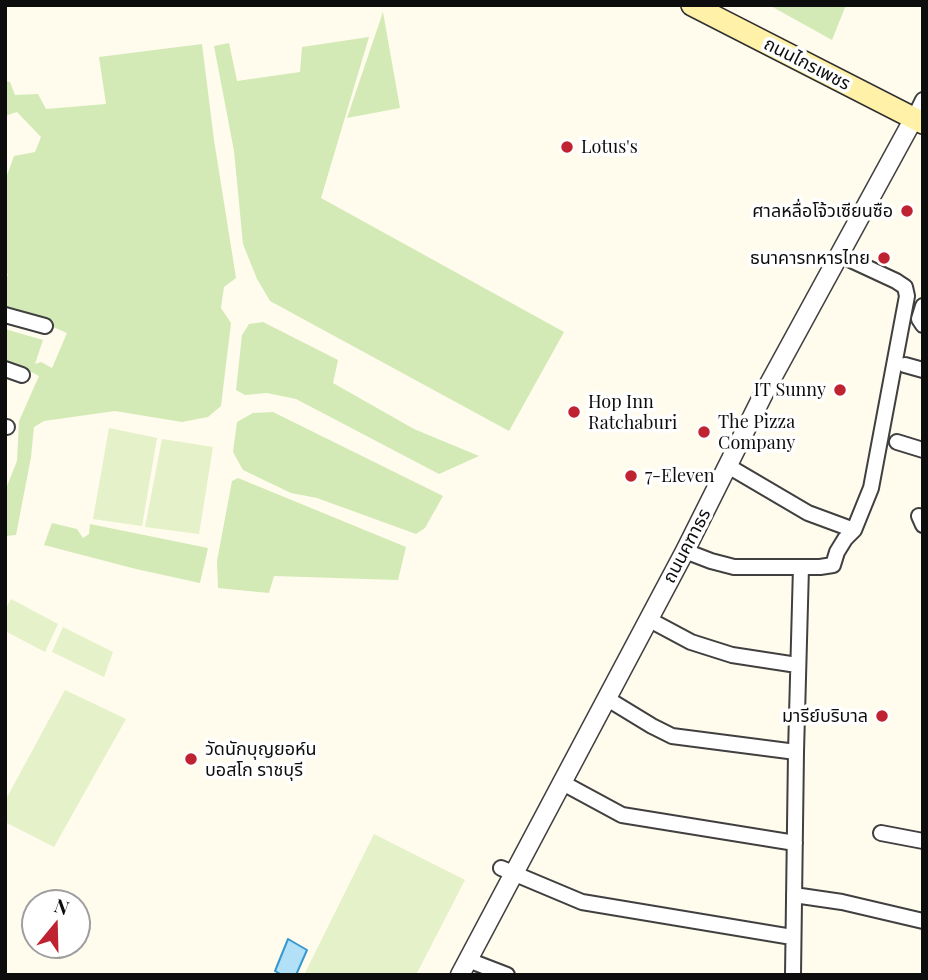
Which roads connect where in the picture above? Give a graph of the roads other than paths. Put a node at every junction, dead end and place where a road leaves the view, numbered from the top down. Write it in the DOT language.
graph roads {
  1 [pos="692,5"];
  2 [pos="920,113"];
  3 [pos="840,255"];
  4 [pos="923,306"];
  5 [pos="5,315"];
  6 [pos="923,325"];
  7 [pos="45,326"];
  8 [pos="905,365"];
  9 [pos="5,369"];
  10 [pos="923,370"];
  11 [pos="22,375"];
  12 [pos="897,442"];
  13 [pos="923,450"];
  14 [pos="728,466"];
  15 [pos="854,530"];
  16 [pos="685,551"];
  17 [pos="801,567"];
  18 [pos="648,619"];
  19 [pos="797,666"];
  20 [pos="606,698"];
  21 [pos="796,752"];
  22 [pos="561,782"];
  23 [pos="881,833"];
  24 [pos="923,841"];
  25 [pos="794,843"];
  26 [pos="507,871"];
  27 [pos="794,895"];
  28 [pos="923,921"];
  29 [pos="792,936"];
  30 [pos="464,967"];
  31 [pos="507,975"];
  32 [pos="793,975"];
  1 -- 2 [label="main road, ถนนไกรเพชร"];
  2 -- 3 [label="street, ถนนคฑาธร"];
  3 -- 14 [label="street, ถนนคฑาธร"];
  3 -- 15 [label="street"];
  4 -- 6 [label="street"];
  5 -- 7 [label="street"];
  8 -- 10 [label="street"];
  9 -- 11 [label="street"];
  12 -- 13 [label="street"];
  14 -- 15 [label="street"];
  14 -- 16 [label="street, ถนนคฑาธร"];
  15 -- 17 [label="street"];
  16 -- 17 [label="street"];
  16 -- 18 [label="street, ถนนคฑาธร"];
  17 -- 19 [label="street"];
  18 -- 19 [label="street"];
  18 -- 20 [label="street, ถนนคฑาธร"];
  19 -- 21 [label="street"];
  20 -- 21 [label="street"];
  20 -- 22 [label="street, ถนนคฑาธร"];
  21 -- 25 [label="street"];
  22 -- 25 [label="street"];
  22 -- 26 [label="street, ถนนคฑาธร"];
  23 -- 24 [label="street"];
  25 -- 27 [label="street"];
  26 -- 29 [label="street"];
  26 -- 30 [label="street, ถนนคฑาธร"];
  27 -- 28 [label="street"];
  27 -- 29 [label="street"];
  29 -- 32 [label="street"];
  30 -- 31 [label="street"];
}
